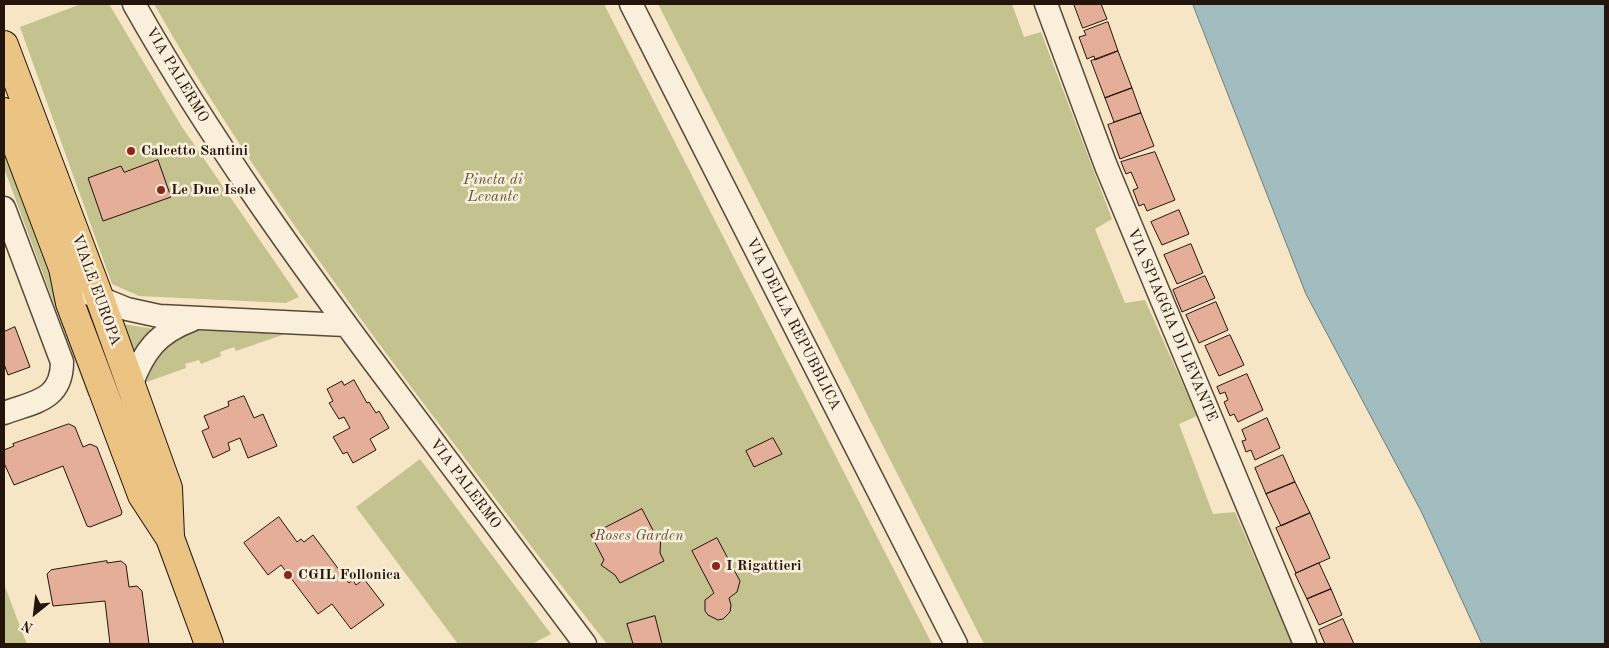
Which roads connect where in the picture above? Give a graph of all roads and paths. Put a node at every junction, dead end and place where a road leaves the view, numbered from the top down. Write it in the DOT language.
graph roads {
  1 [pos="134,4"];
  2 [pos="631,4"];
  3 [pos="1046,4"];
  4 [pos="4,45"];
  5 [pos="4,112"];
  6 [pos="4,208"];
  7 [pos="63,268"];
  8 [pos="323,294"];
  9 [pos="100,299"];
  10 [pos="196,318"];
  11 [pos="299,322"];
  12 [pos="345,325"];
  13 [pos="131,386"];
  14 [pos="4,413"];
  15 [pos="170,538"];
  16 [pos="209,644"];
  17 [pos="585,644"];
  18 [pos="956,644"];
  19 [pos="1305,644"];
  1 -- 8 [label="street, VIA PALERMO"];
  2 -- 18 [label="street, VIA DELLA REPUBBLICA"];
  3 -- 19 [label="street, VIA SPIAGGIA DI LEVANTE"];
  4 -- 9 [label="main road, VIALE EUROPA"];
  5 -- 7 [label="main road, VIALE EUROPA"];
  6 -- 14 [label="street"];
  7 -- 9 [label="street"];
  7 -- 15 [label="main road, VIALE EUROPA"];
  8 -- 11 [label="street"];
  8 -- 12 [label="street, VIA PALERMO"];
  9 -- 10 [label="street"];
  9 -- 13 [label="main road, VIALE EUROPA"];
  10 -- 11 [label="street"];
  10 -- 13 [label="street"];
  11 -- 12 [label="street"];
  12 -- 17 [label="street, VIA PALERMO"];
  13 -- 15 [label="main road, VIALE EUROPA"];
  15 -- 16 [label="main road, VIALE EUROPA"];
}
